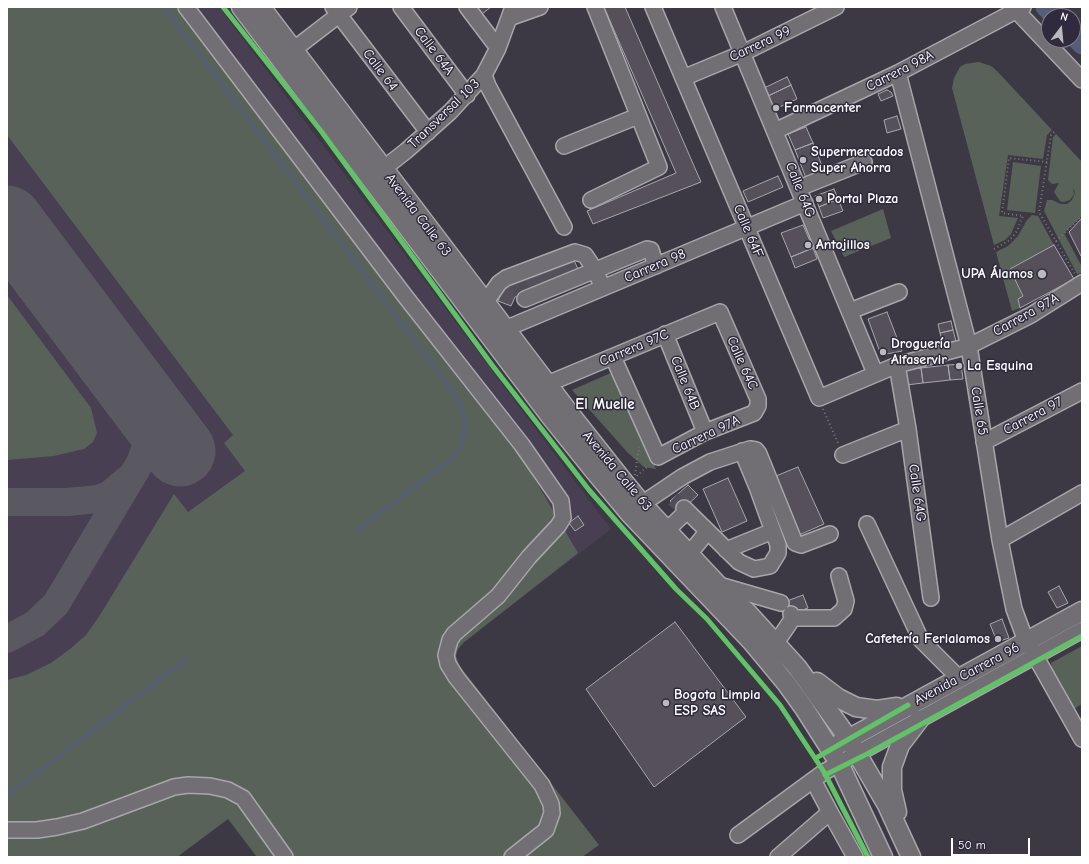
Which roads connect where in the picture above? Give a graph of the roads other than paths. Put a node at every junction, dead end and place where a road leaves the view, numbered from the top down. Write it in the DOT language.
graph roads {
  1 [pos="186,7"];
  2 [pos="241,7"];
  3 [pos="261,7"];
  4 [pos="401,7"];
  5 [pos="467,7"];
  6 [pos="540,7"];
  7 [pos="595,7"];
  8 [pos="653,7"];
  9 [pos="723,7"];
  10 [pos="836,7"];
  11 [pos="1018,8"];
  12 [pos="340,10"];
  13 [pos="511,12"];
  14 [pos="498,48"];
  15 [pos="293,50"];
  16 [pos="743,53"];
  17 [pos="898,73"];
  18 [pos="484,75"];
  19 [pos="683,78"];
  20 [pos="1082,80"];
  21 [pos="467,95"];
  22 [pos="638,116"];
  23 [pos="775,131"];
  24 [pos="428,132"];
  25 [pos="564,146"];
  26 [pos="864,162"];
  27 [pos="383,168"];
  28 [pos="799,188"];
  29 [pos="591,200"];
  30 [pos="805,203"];
  31 [pos="564,226"];
  32 [pos="746,227"];
  33 [pos="656,266"];
  34 [pos="595,270"];
  35 [pos="1081,284"];
  36 [pos="520,287"];
  37 [pos="553,288"];
  38 [pos="603,288"];
  39 [pos="899,292"];
  40 [pos="485,302"];
  41 [pos="560,306"];
  42 [pos="850,311"];
  43 [pos="720,312"];
  44 [pos="532,318"];
  45 [pos="505,329"];
  46 [pos="665,334"];
  47 [pos="969,346"];
  48 [pos="613,357"];
  49 [pos="897,365"];
  50 [pos="875,373"];
  51 [pos="547,384"];
  52 [pos="1082,391"];
  53 [pos="819,398"];
  54 [pos="754,413"];
  55 [pos="908,429"];
  56 [pos="705,432"];
  57 [pos="984,442"];
  58 [pos="742,451"];
  59 [pos="843,455"];
  60 [pos="1082,493"];
  61 [pos="677,502"];
  62 [pos="642,504"];
  63 [pos="867,524"];
  64 [pos="667,530"];
  65 [pos="773,531"];
  66 [pos="707,532"];
  67 [pos="830,534"];
  68 [pos="1000,540"];
  69 [pos="726,550"];
  70 [pos="690,553"];
  71 [pos="838,576"];
  72 [pos="718,585"];
  73 [pos="931,598"];
  74 [pos="1082,611"];
  75 [pos="788,612"];
  76 [pos="1082,630"];
  77 [pos="776,643"];
  78 [pos="1032,648"];
  79 [pos="797,667"];
  80 [pos="959,678"];
  81 [pos="908,705"];
  82 [pos="919,720"];
  83 [pos="1082,739"];
  84 [pos="853,746"];
  85 [pos="835,756"];
  86 [pos="813,780"];
  87 [pos="830,812"];
  88 [pos="7,830"];
  89 [pos="738,835"];
  90 [pos="795,852"];
  91 [pos="910,853"];
  92 [pos="285,857"];
  93 [pos="512,857"];
  94 [pos="778,857"];
  95 [pos="855,857"];
  96 [pos="883,857"];
  1 -- 93 [label="street"];
  2 -- 85 [label="main road, Avenida Calle 63"];
  3 -- 15 [label="main road, Avenida Calle 63"];
  4 -- 21 [label="street, Calle 64A"];
  5 -- 14 [label="street"];
  6 -- 13 [label="street"];
  7 -- 22 [label="street"];
  8 -- 19 [label="street, Calle 64F"];
  9 -- 16 [label="street, Calle 64G"];
  10 -- 16 [label="street, Carrera 99"];
  11 -- 17 [label="street, Carrera 98A"];
  11 -- 20 [label="street"];
  12 -- 15 [label="street"];
  12 -- 24 [label="street, Calle 64"];
  13 -- 14 [label="street, Transversal 103"];
  14 -- 18 [label="street, Transversal 103"];
  15 -- 27 [label="main road, Avenida Calle 63"];
  16 -- 19 [label="street, Carrera 99"];
  16 -- 23 [label="street, Calle 64G"];
  17 -- 23 [label="street, Carrera 98A"];
  17 -- 47 [label="street, Calle 65"];
  18 -- 21 [label="street, Transversal 103"];
  18 -- 31 [label="street"];
  19 -- 32 [label="street, Calle 64F"];
  21 -- 24 [label="street, Transversal 103"];
  22 -- 25 [label="street"];
  22 -- 29 [label="street"];
  23 -- 28 [label="street, Calle 64G"];
  24 -- 27 [label="street, Transversal 103"];
  26 -- 28 [label="street"];
  27 -- 40 [label="main road, Avenida Calle 63"];
  28 -- 30 [label="street, Calle 64G"];
  30 -- 32 [label="street, Carrera 98"];
  30 -- 42 [label="street, Calle 64G"];
  32 -- 33 [label="street, Carrera 98"];
  32 -- 53 [label="street, Calle 64F"];
  33 -- 34 [label="street"];
  33 -- 38 [label="street, Carrera 98"];
  34 -- 36 [label="street"];
  34 -- 37 [label="street"];
  34 -- 38 [label="street"];
  35 -- 47 [label="street, Carrera 97A"];
  36 -- 37 [label="street"];
  36 -- 40 [label="street"];
  36 -- 44 [label="street"];
  37 -- 41 [label="street"];
  38 -- 41 [label="street, Carrera 98"];
  39 -- 42 [label="street"];
  40 -- 45 [label="main road, Avenida Calle 63"];
  41 -- 44 [label="street, Carrera 98"];
  42 -- 50 [label="street, Calle 64G"];
  43 -- 46 [label="street, Carrera 97C"];
  43 -- 54 [label="street, Calle 64C"];
  44 -- 45 [label="street, Carrera 98"];
  45 -- 51 [label="main road, Avenida Calle 63"];
  46 -- 48 [label="street, Carrera 97C"];
  46 -- 56 [label="street, Calle 64B"];
  47 -- 49 [label="street, Carrera 97A"];
  47 -- 57 [label="street, Calle 65"];
  48 -- 51 [label="street, Carrera 97C"];
  48 -- 56 [label="street, Carrera 97A"];
  49 -- 50 [label="street, Carrera 97A"];
  49 -- 55 [label="street, Calle 64G"];
  50 -- 53 [label="street, Carrera 97A"];
  51 -- 62 [label="main road, Avenida Calle 63"];
  52 -- 57 [label="street, Carrera 97"];
  54 -- 56 [label="street, Carrera 97A"];
  55 -- 59 [label="street"];
  55 -- 73 [label="street, Calle 64G"];
  57 -- 68 [label="street, Calle 65"];
  58 -- 61 [label="street"];
  58 -- 65 [label="street"];
  58 -- 67 [label="street"];
  60 -- 68 [label="street"];
  61 -- 62 [label="street"];
  61 -- 64 [label="street"];
  61 -- 66 [label="street"];
  62 -- 64 [label="main road, Avenida Calle 63"];
  63 -- 80 [label="street"];
  64 -- 70 [label="main road, Avenida Calle 63"];
  65 -- 69 [label="street"];
  65 -- 69 [label="street"];
  66 -- 69 [label="street"];
  66 -- 70 [label="street"];
  68 -- 78 [label="street, Calle 65"];
  70 -- 72 [label="main road, Avenida Calle 63"];
  71 -- 75 [label="street"];
  72 -- 75 [label="street"];
  72 -- 77 [label="main road, Avenida Calle 63"];
  74 -- 78 [label="main road, Avenida Carrera 96"];
  75 -- 77 [label="street"];
  76 -- 78 [label="street, Avenida Carrera 96"];
  77 -- 79 [label="main road, Avenida Calle 63"];
  78 -- 80 [label="main road, Avenida Carrera 96"];
  78 -- 82 [label="street, Avenida Carrera 96"];
  78 -- 83 [label="street, Calle 65"];
  79 -- 81 [label="main road"];
  79 -- 84 [label="main road, Avenida Calle 63"];
  80 -- 81 [label="main road, Avenida Carrera 96"];
  81 -- 84 [label="main road, Avenida Carrera 96"];
  82 -- 84 [label="street, Avenida Carrera 96"];
  82 -- 91 [label="main road"];
  84 -- 85 [label="main road, Avenida Carrera 96"];
  84 -- 91 [label="main road, Avenida Calle 63"];
  85 -- 86 [label="street"];
  85 -- 96 [label="main road, Avenida Calle 63"];
  86 -- 87 [label="street"];
  86 -- 89 [label="street"];
  87 -- 90 [label="street"];
  87 -- 95 [label="street"];
  88 -- 92 [label="street"];
  90 -- 94 [label="street"];
}
